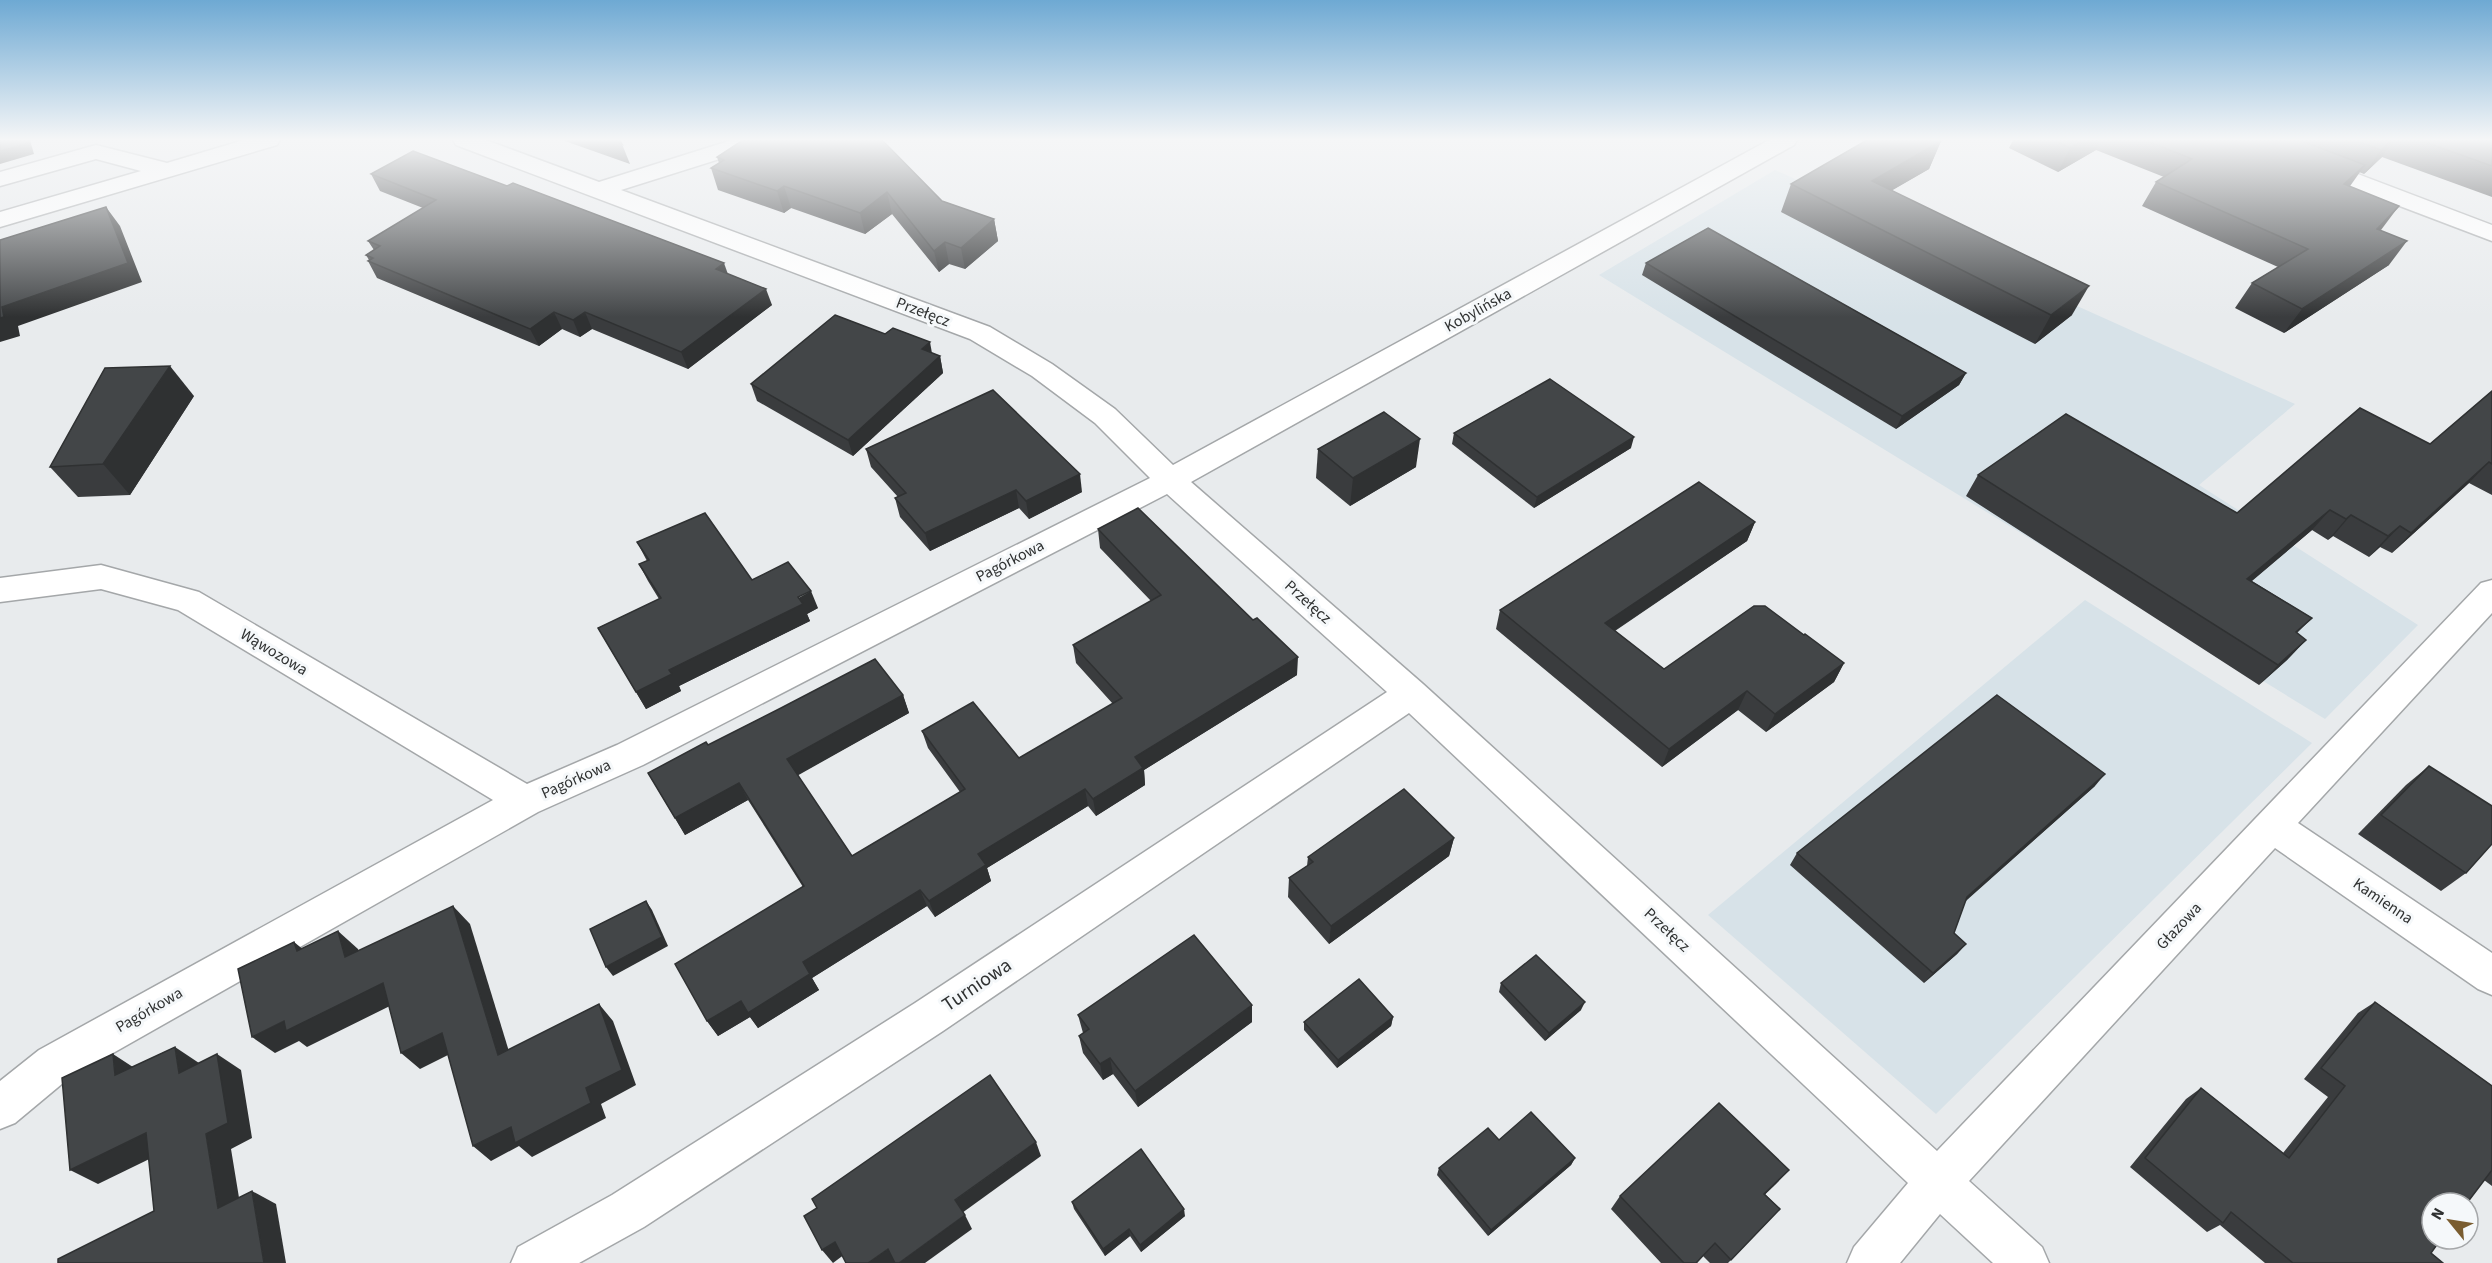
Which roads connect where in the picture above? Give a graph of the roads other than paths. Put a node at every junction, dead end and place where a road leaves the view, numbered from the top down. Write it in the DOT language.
graph roads {
  1 [pos="72,199"];
  2 [pos="622,199"];
  3 [pos="1679,199"];
  4 [pos="2401,199"];
  5 [pos="0,220"];
  6 [pos="2492,234"];
  7 [pos="1170,480"];
  8 [pos="0,590"];
  9 [pos="2484,611"];
  10 [pos="1411,694"];
  11 [pos="525,801"];
  12 [pos="2273,826"];
  13 [pos="2492,976"];
  14 [pos="0,1108"];
  15 [pos="1939,1181"];
  16 [pos="534,1263"];
  17 [pos="1870,1263"];
  18 [pos="2026,1263"];
  1 -- 5 [label="street"];
  2 -- 7 [label="street, Przełęcz"];
  3 -- 7 [label="street, Kobylińska"];
  4 -- 6 [label="street"];
  7 -- 10 [label="street, Przełęcz"];
  7 -- 11 [label="street, Pagórkowa"];
  8 -- 11 [label="street, Wąwozowa"];
  9 -- 12 [label="street, Głazowa"];
  10 -- 15 [label="street, Przełęcz"];
  10 -- 16 [label="street, Turniowa"];
  11 -- 14 [label="street, Pagórkowa"];
  12 -- 13 [label="street, Kamienna"];
  12 -- 15 [label="street, Głazowa"];
  15 -- 17 [label="street, Głazowa"];
  15 -- 18 [label="street, Przełęcz"];
}
